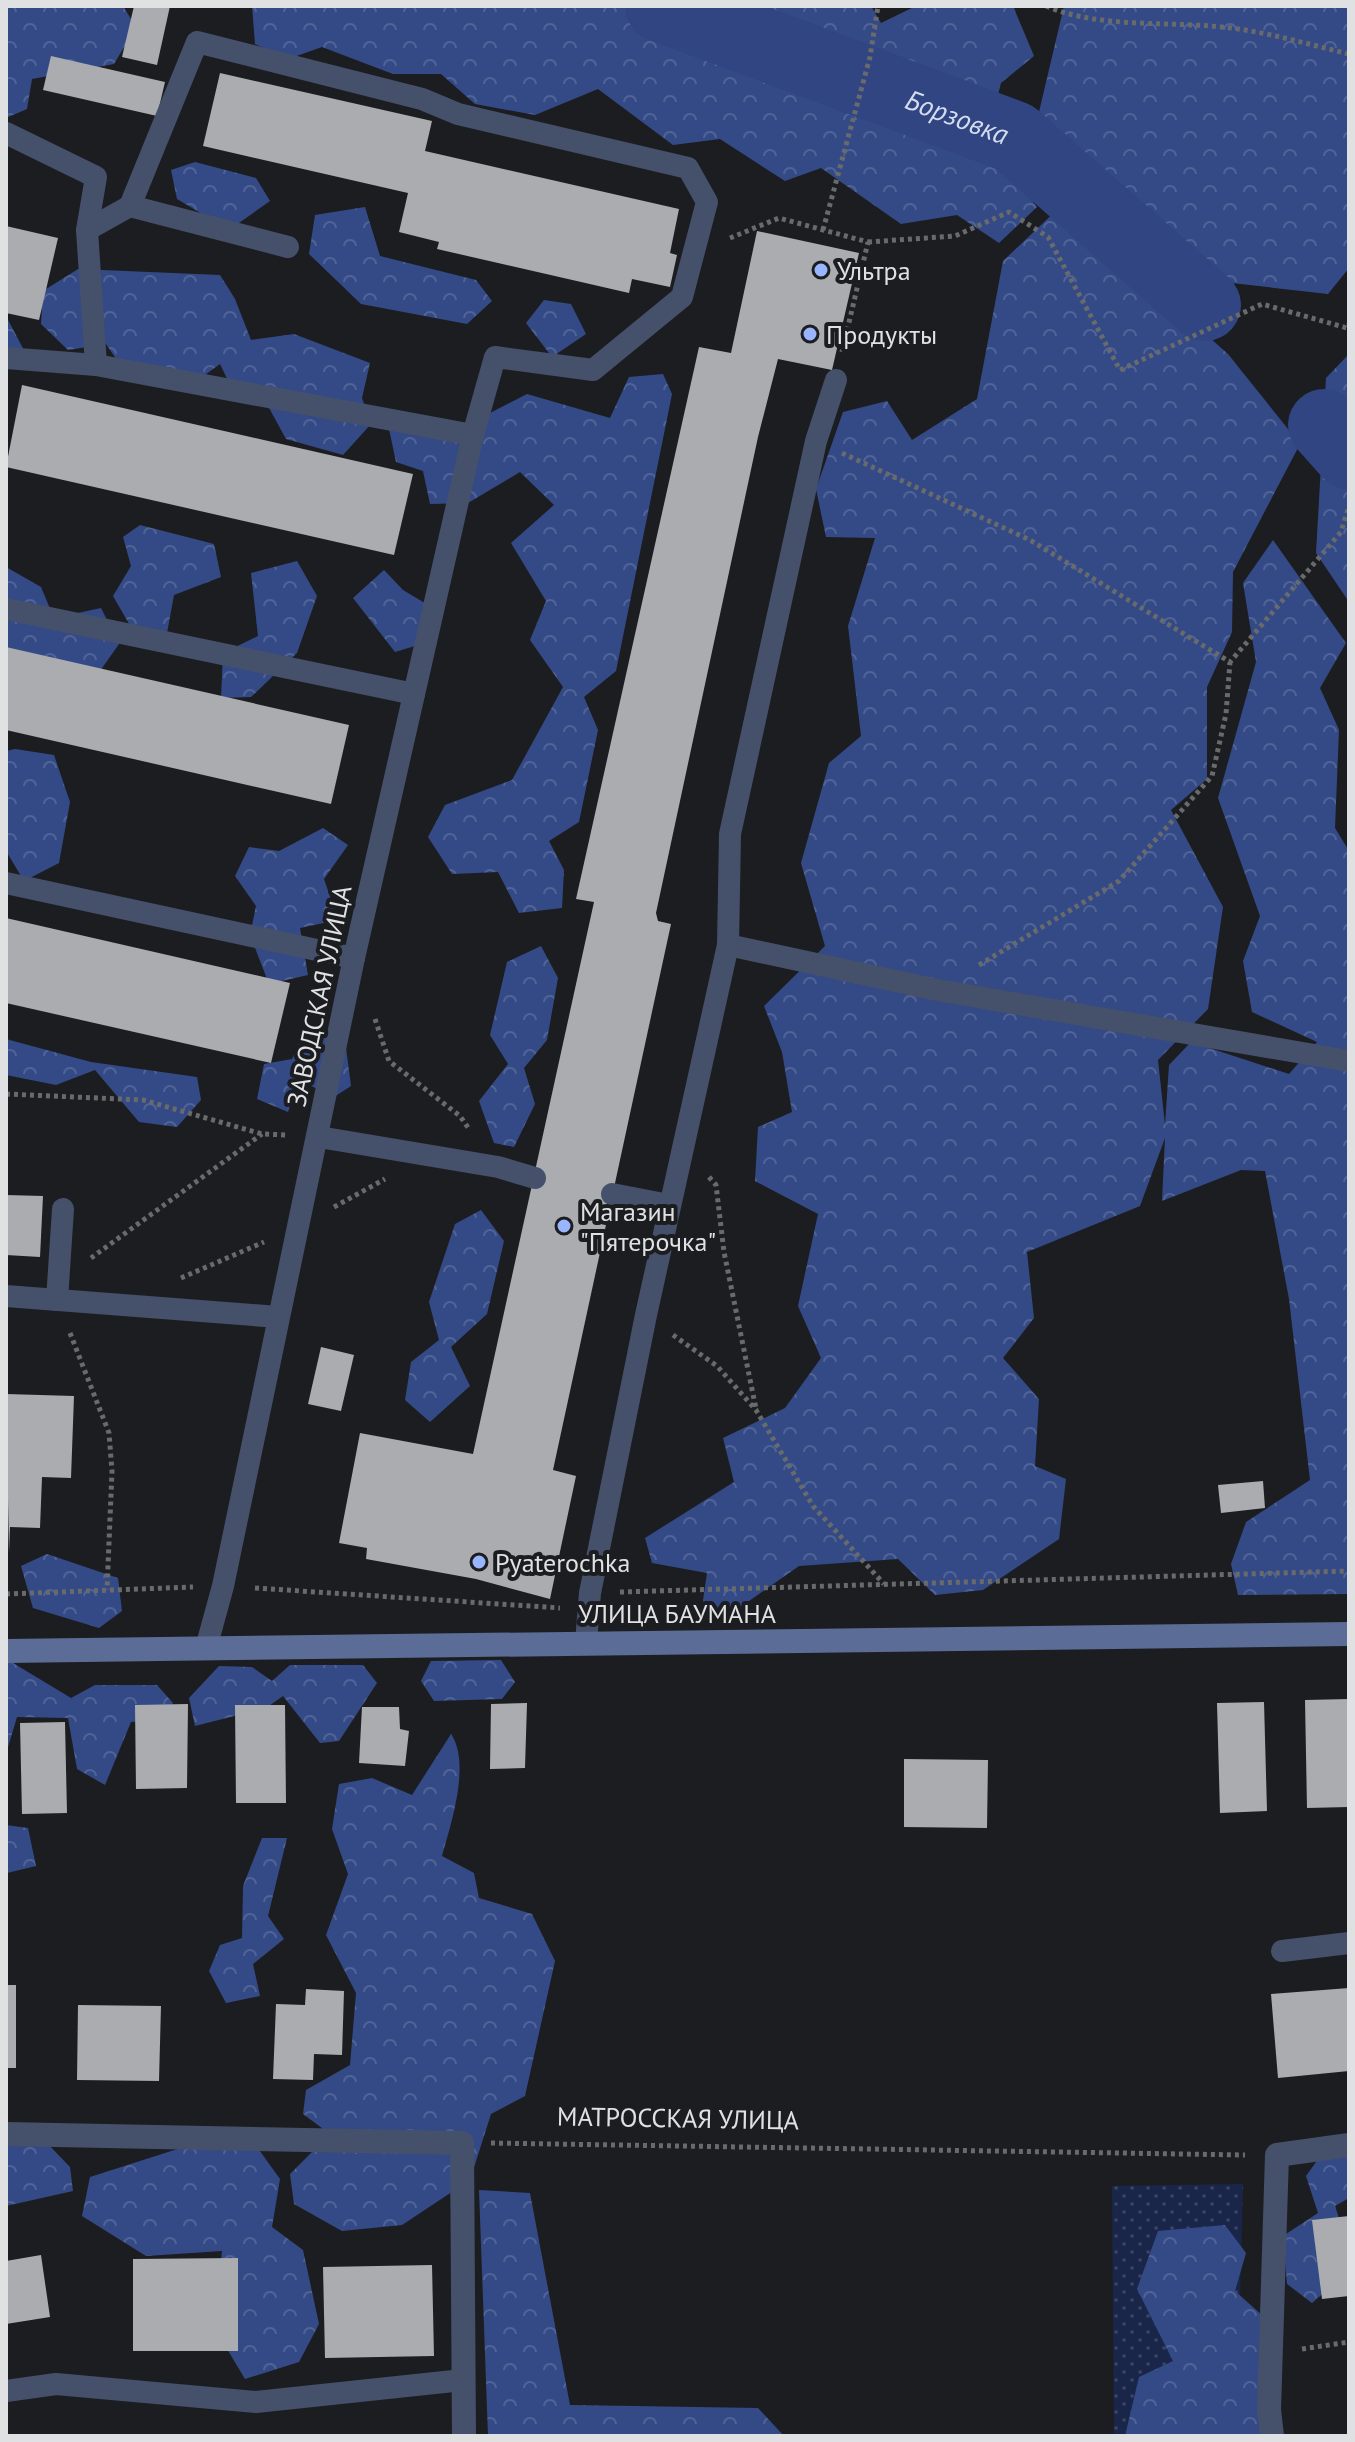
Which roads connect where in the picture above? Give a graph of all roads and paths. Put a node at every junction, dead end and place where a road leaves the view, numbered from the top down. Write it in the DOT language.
graph roads {
  1 [pos="878,6"];
  2 [pos="1046,6"];
  3 [pos="1349,54"];
  4 [pos="6,133"];
  5 [pos="130,206"];
  6 [pos="87,230"];
  7 [pos="823,230"];
  8 [pos="868,242"];
  9 [pos="288,247"];
  10 [pos="696,252"];
  11 [pos="1349,324"];
  12 [pos="6,358"];
  13 [pos="96,365"];
  14 [pos="836,380"];
  15 [pos="473,435"];
  16 [pos="816,441"];
  17 [pos="1349,506"];
  18 [pos="6,609"];
  19 [pos="1230,662"];
  20 [pos="414,694"];
  21 [pos="6,883"];
  22 [pos="728,945"];
  23 [pos="354,958"];
  24 [pos="937,990"];
  25 [pos="374,1017"];
  26 [pos="1349,1061"];
  27 [pos="6,1094"];
  28 [pos="262,1134"];
  29 [pos="319,1137"];
  30 [pos="685,1146"];
  31 [pos="498,1167"];
  32 [pos="535,1178"];
  33 [pos="612,1194"];
  34 [pos="669,1205"];
  35 [pos="63,1209"];
  36 [pos="6,1296"];
  37 [pos="57,1300"];
  38 [pos="646,1315"];
  39 [pos="278,1317"];
  40 [pos="756,1410"];
  41 [pos="1349,1571"];
  42 [pos="1200,1576"];
  43 [pos="885,1585"];
  44 [pos="107,1590"];
  45 [pos="1349,1634"];
  46 [pos="586,1642"];
  47 [pos="206,1648"];
  48 [pos="6,1651"];
  49 [pos="1349,1943"];
  50 [pos="1282,1951"];
  51 [pos="6,2134"];
  52 [pos="462,2143"];
  53 [pos="1349,2145"];
  54 [pos="1277,2155"];
  55 [pos="1349,2342"];
  56 [pos="1271,2353"];
  57 [pos="463,2380"];
  58 [pos="6,2391"];
  59 [pos="464,2436"];
  60 [pos="1272,2436"];
  1 -- 7 [label="path"];
  2 -- 3 [label="path"];
  4 -- 6 [label="lane"];
  5 -- 6 [label="lane"];
  5 -- 9 [label="lane"];
  5 -- 10 [label="lane"];
  6 -- 13 [label="lane"];
  7 -- 8 [label="path"];
  7 -- 10 [label="path"];
  8 -- 11 [label="path"];
  8 -- 14 [label="path"];
  10 -- 15 [label="lane, ЗАВОДСКАЯ УЛИЦА"];
  12 -- 13 [label="lane"];
  13 -- 15 [label="lane"];
  14 -- 16 [label="lane"];
  15 -- 20 [label="lane, ЗАВОДСКАЯ УЛИЦА"];
  16 -- 19 [label="path"];
  16 -- 22 [label="lane"];
  17 -- 19 [label="path"];
  18 -- 20 [label="lane"];
  19 -- 24 [label="path"];
  20 -- 23 [label="lane, ЗАВОДСКАЯ УЛИЦА"];
  21 -- 23 [label="lane"];
  22 -- 24 [label="lane"];
  22 -- 30 [label="lane"];
  23 -- 29 [label="lane, ЗАВОДСКАЯ УЛИЦА"];
  24 -- 26 [label="lane"];
  25 -- 31 [label="path"];
  27 -- 28 [label="path"];
  28 -- 29 [label="path"];
  28 -- 37 [label="path"];
  29 -- 31 [label="lane"];
  29 -- 39 [label="lane, ЗАВОДСКАЯ УЛИЦА"];
  30 -- 34 [label="lane"];
  30 -- 40 [label="path"];
  31 -- 32 [label="lane"];
  33 -- 34 [label="lane"];
  34 -- 38 [label="lane"];
  35 -- 37 [label="lane"];
  36 -- 37 [label="lane"];
  37 -- 39 [label="lane"];
  37 -- 44 [label="path"];
  38 -- 40 [label="path"];
  38 -- 46 [label="lane"];
  39 -- 47 [label="lane, ЗАВОДСКАЯ УЛИЦА"];
  40 -- 43 [label="path"];
  41 -- 42 [label="path"];
  45 -- 46 [label="street, УЛИЦА БАУМАНА"];
  46 -- 47 [label="street, УЛИЦА БАУМАНА"];
  47 -- 48 [label="street, УЛИЦА БАУМАНА"];
  49 -- 50 [label="lane"];
  51 -- 52 [label="street"];
  52 -- 54 [label="path, МАТРОССКАЯ УЛИЦА"];
  52 -- 57 [label="street"];
  53 -- 54 [label="street"];
  54 -- 56 [label="street"];
  55 -- 56 [label="path"];
  56 -- 60 [label="street"];
  57 -- 58 [label="lane"];
  57 -- 59 [label="street"];
}
